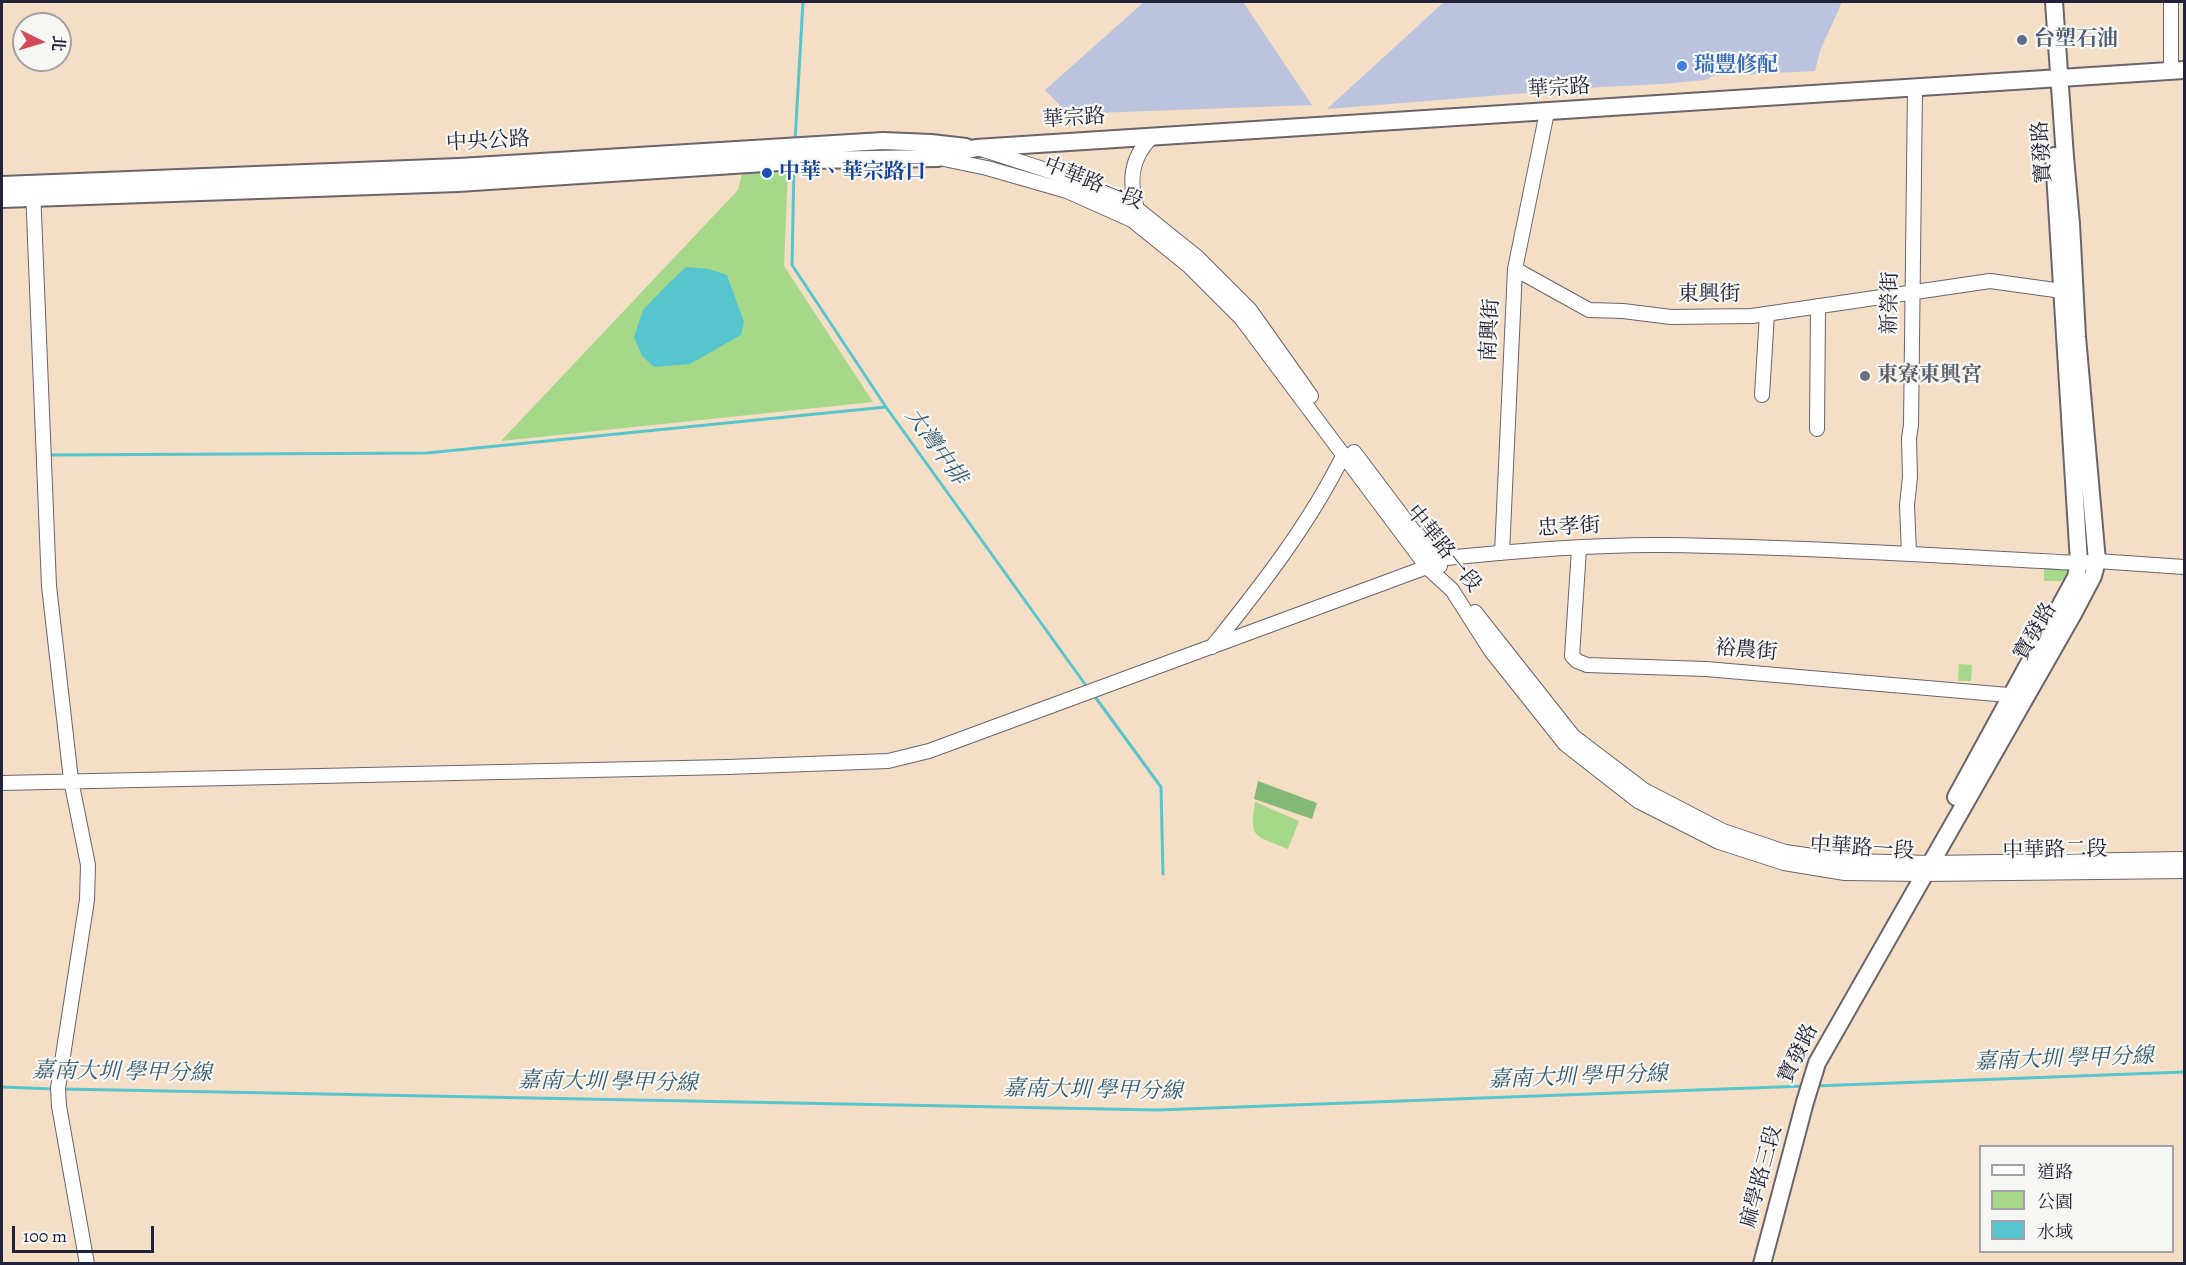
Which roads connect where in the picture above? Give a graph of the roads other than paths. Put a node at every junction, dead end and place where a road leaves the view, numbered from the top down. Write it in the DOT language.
graph roads {
  1 [pos="2044,2"];
  2 [pos="2054,2"];
  3 [pos="2171,2"];
  4 [pos="2178,71"];
  5 [pos="2055,79"];
  6 [pos="1915,88"];
  7 [pos="1546,112"];
  8 [pos="1153,136"];
  9 [pos="976,148"];
  10 [pos="937,158"];
  11 [pos="2,185"];
  12 [pos="33,191"];
  13 [pos="2,199"];
  14 [pos="1136,208"];
  15 [pos="1143,228"];
  16 [pos="1515,268"];
  17 [pos="2067,290"];
  18 [pos="1912,294"];
  19 [pos="1818,306"];
  20 [pos="1767,314"];
  21 [pos="1762,395"];
  22 [pos="1817,429"];
  23 [pos="1344,454"];
  24 [pos="1579,549"];
  25 [pos="1502,553"];
  26 [pos="1909,554"];
  27 [pos="2097,561"];
  28 [pos="1431,563"];
  29 [pos="2079,563"];
  30 [pos="2184,567"];
  31 [pos="1212,647"];
  32 [pos="2019,695"];
  33 [pos="71,780"];
  34 [pos="2,783"];
  35 [pos="2184,859"];
  36 [pos="1922,868"];
  37 [pos="2184,871"];
  38 [pos="1805,1102"];
  39 [pos="87,1263"];
  40 [pos="1762,1263"];
  1 -- 5 [label="main road, 寶發路"];
  2 -- 5 [label="main road, 寶發路"];
  3 -- 4 [label="street"];
  4 -- 5 [label="main road, 華宗路"];
  5 -- 6 [label="main road, 華宗路"];
  5 -- 17 [label="main road, 寶發路"];
  6 -- 7 [label="main road, 華宗路"];
  6 -- 18 [label="street, 新榮街"];
  7 -- 8 [label="main road, 華宗路"];
  7 -- 16 [label="street, 南興街"];
  8 -- 9 [label="main road, 華宗路"];
  8 -- 14 [label="street"];
  9 -- 10 [label="main road, 華宗路"];
  9 -- 12 [label="main road, 中央公路"];
  9 -- 14 [label="street, 中華路一段"];
  10 -- 12 [label="main road, 中央公路"];
  10 -- 15 [label="street, 中華路一段"];
  11 -- 12 [label="main road, 中央公路"];
  12 -- 13 [label="main road, 中央公路"];
  12 -- 33 [label="street"];
  14 -- 15 [label="street"];
  14 -- 28 [label="street, 中華路一段"];
  15 -- 23 [label="street, 中華路一段"];
  16 -- 20 [label="street, 東興街"];
  16 -- 25 [label="street, 南興街"];
  17 -- 18 [label="street, 東興街"];
  17 -- 27 [label="main road, 寶發路"];
  17 -- 29 [label="main road, 寶發路"];
  18 -- 19 [label="street, 東興街"];
  18 -- 26 [label="street, 新榮街"];
  19 -- 20 [label="street, 東興街"];
  19 -- 22 [label="street"];
  20 -- 21 [label="street"];
  23 -- 28 [label="street, 中華路一段"];
  23 -- 31 [label="street"];
  24 -- 25 [label="street, 忠孝街"];
  24 -- 26 [label="street, 忠孝街"];
  24 -- 32 [label="street, 裕農街"];
  25 -- 28 [label="street, 忠孝街"];
  26 -- 29 [label="street, 忠孝街"];
  27 -- 29 [label="street, 忠孝街"];
  27 -- 30 [label="street, 忠孝街"];
  27 -- 32 [label="main road, 寶發路"];
  28 -- 31 [label="street, 忠孝街"];
  28 -- 36 [label="street, 中華路一段"];
  29 -- 32 [label="main road, 寶發路"];
  31 -- 33 [label="street, 忠孝街"];
  32 -- 36 [label="main road, 寶發路"];
  33 -- 34 [label="street, 忠孝街"];
  33 -- 39 [label="street"];
  35 -- 36 [label="street, 中華路二段"];
  36 -- 37 [label="street, 中華路二段"];
  36 -- 38 [label="main road, 寶發路"];
  38 -- 40 [label="main road, 麻學路三段"];
}
